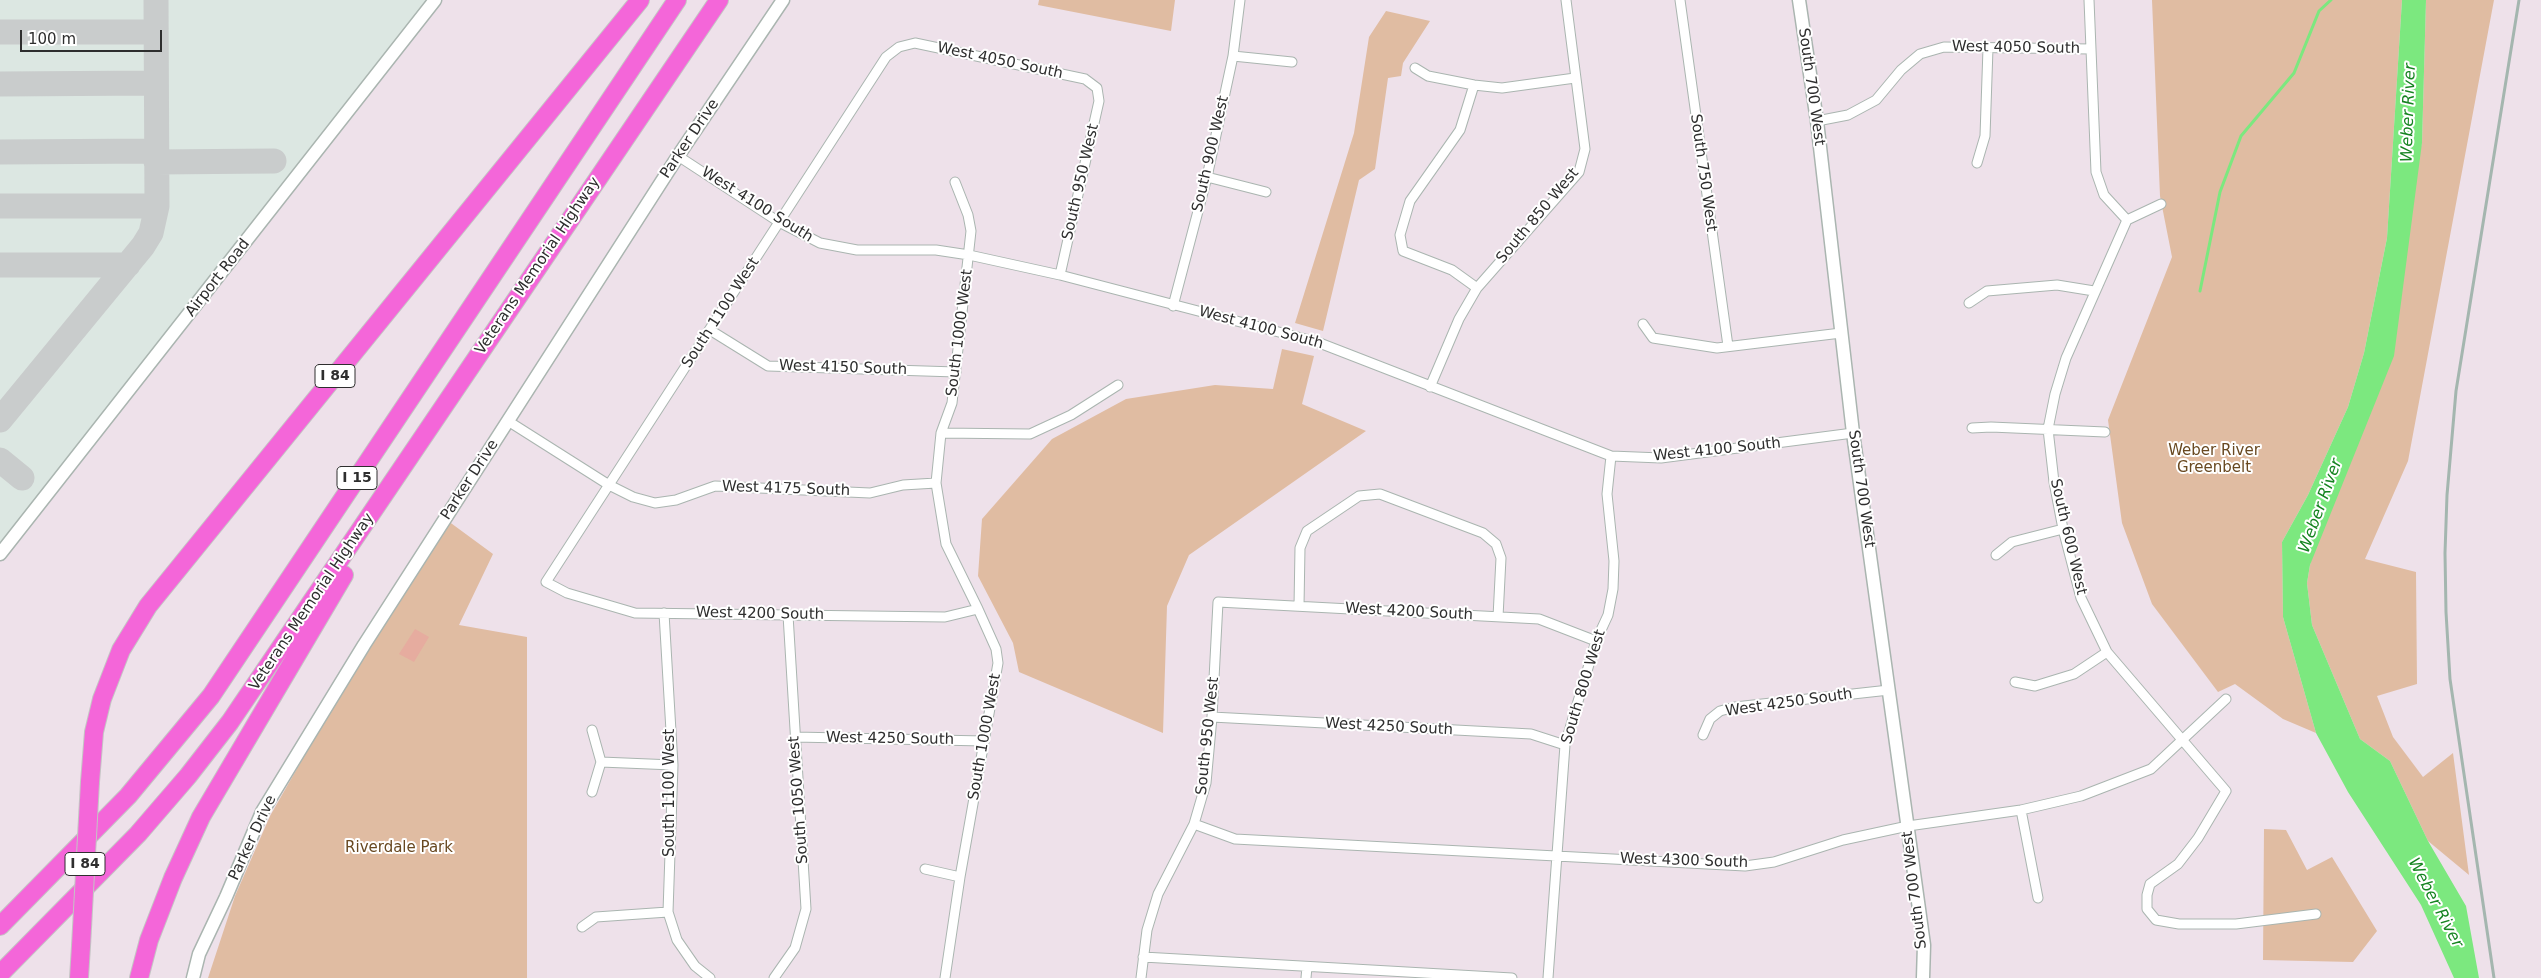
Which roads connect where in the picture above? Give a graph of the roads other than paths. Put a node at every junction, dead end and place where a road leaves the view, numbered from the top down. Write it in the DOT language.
graph roads {
  1 [pos="435,0"];
  2 [pos="640,0"];
  3 [pos="677,0"];
  4 [pos="719,0"];
  5 [pos="783,0"];
  6 [pos="1240,0"];
  7 [pos="1566,0"];
  8 [pos="1680,0"];
  9 [pos="1799,0"];
  10 [pos="2089,0"];
  11 [pos="899,47"];
  12 [pos="1988,48"];
  13 [pos="2091,49"];
  14 [pos="1233,56"];
  15 [pos="1292,62"];
  16 [pos="1415,68"];
  17 [pos="1575,78"];
  18 [pos="1474,86"];
  19 [pos="1098,88"];
  20 [pos="1817,121"];
  21 [pos="678,156"];
  22 [pos="1977,163"];
  23 [pos="1207,177"];
  24 [pos="955,182"];
  25 [pos="1266,192"];
  26 [pos="2161,204"];
  27 [pos="2127,220"];
  28 [pos="779,222"];
  29 [pos="969,255"];
  30 [pos="1060,275"];
  31 [pos="1477,288"];
  32 [pos="2094,291"];
  33 [pos="1969,303"];
  34 [pos="1173,306"];
  35 [pos="1643,324"];
  36 [pos="710,330"];
  37 [pos="1841,333"];
  38 [pos="1728,346"];
  39 [pos="956,372"];
  40 [pos="1118,386"];
  41 [pos="1430,387"];
  42 [pos="447,402"];
  43 [pos="508,421"];
  44 [pos="1972,428"];
  45 [pos="2048,429"];
  46 [pos="2106,432"];
  47 [pos="940,433"];
  48 [pos="1853,433"];
  49 [pos="1611,456"];
  50 [pos="936,483"];
  51 [pos="609,485"];
  52 [pos="2063,529"];
  53 [pos="0,554"];
  54 [pos="1996,555"];
  55 [pos="546,582"];
  56 [pos="1218,602"];
  57 [pos="1299,606"];
  58 [pos="978,609"];
  59 [pos="664,613"];
  60 [pos="788,615"];
  61 [pos="1498,617"];
  62 [pos="1596,641"];
  63 [pos="2107,652"];
  64 [pos="2015,682"];
  65 [pos="1889,690"];
  66 [pos="2226,699"];
  67 [pos="1212,717"];
  68 [pos="592,730"];
  69 [pos="1704,735"];
  70 [pos="795,737"];
  71 [pos="2182,740"];
  72 [pos="984,741"];
  73 [pos="1565,745"];
  74 [pos="600,762"];
  75 [pos="673,765"];
  76 [pos="592,792"];
  77 [pos="2021,810"];
  78 [pos="1194,824"];
  79 [pos="1908,826"];
  80 [pos="1556,856"];
  81 [pos="924,869"];
  82 [pos="960,877"];
  83 [pos="2038,898"];
  84 [pos="668,912"];
  85 [pos="2316,914"];
  86 [pos="0,926"];
  87 [pos="582,928"];
  88 [pos="1143,958"];
  89 [pos="1307,967"];
  90 [pos="0,974"];
  91 [pos="79,978"];
  92 [pos="138,978"];
  93 [pos="193,978"];
  94 [pos="710,978"];
  95 [pos="774,978"];
  96 [pos="945,978"];
  97 [pos="1141,978"];
  98 [pos="1306,978"];
  99 [pos="1512,978"];
  100 [pos="1548,978"];
  101 [pos="1923,978"];
  1 -- 53 [label="street, Airport Road"];
  2 -- 91 [label="highway, I 84, bridge"];
  3 -- 86 [label="highway, I 15"];
  4 -- 42 [label="highway, Veterans Memorial Highway / I 15"];
  5 -- 21 [label="street, Parker Drive"];
  6 -- 14 [label="street, South 900 West"];
  7 -- 17 [label="street, South 850 West"];
  8 -- 38 [label="street, South 750 West"];
  9 -- 20 [label="street, South 700 West"];
  10 -- 13 [label="street"];
  11 -- 19 [label="street, West 4050 South"];
  11 -- 28 [label="street, South 1100 West"];
  12 -- 13 [label="street, West 4050 South"];
  12 -- 20 [label="street, West 4050 South"];
  12 -- 22 [label="street"];
  13 -- 27 [label="street"];
  14 -- 15 [label="street"];
  14 -- 23 [label="street, South 900 West"];
  16 -- 18 [label="street"];
  17 -- 18 [label="street"];
  17 -- 31 [label="street, South 850 West"];
  18 -- 31 [label="street"];
  19 -- 30 [label="street, South 950 West"];
  20 -- 37 [label="street, South 700 West"];
  21 -- 28 [label="street, West 4100 South"];
  21 -- 43 [label="street, Parker Drive"];
  23 -- 25 [label="street"];
  23 -- 34 [label="street, South 900 West"];
  24 -- 29 [label="street, South 1000 West"];
  26 -- 27 [label="street"];
  27 -- 32 [label="street, South 600 West"];
  28 -- 29 [label="street, West 4100 South"];
  28 -- 36 [label="street, South 1100 West"];
  29 -- 30 [label="street, West 4100 South"];
  29 -- 39 [label="street, South 1000 West"];
  30 -- 34 [label="street, West 4100 South"];
  31 -- 41 [label="street, South 850 West"];
  32 -- 33 [label="street"];
  32 -- 45 [label="street, South 600 West"];
  34 -- 41 [label="street, West 4100 South"];
  35 -- 38 [label="street"];
  36 -- 39 [label="street, West 4150 South"];
  36 -- 51 [label="street, South 1100 West"];
  37 -- 38 [label="street"];
  37 -- 48 [label="street, South 700 West"];
  39 -- 47 [label="street, South 1000 West"];
  40 -- 47 [label="street"];
  41 -- 49 [label="street, West 4100 South"];
  42 -- 90 [label="highway, Veterans Memorial Highway / I 15"];
  42 -- 92 [label="highway"];
  43 -- 51 [label="street, West 4175 South"];
  43 -- 93 [label="street, Parker Drive"];
  44 -- 45 [label="street"];
  45 -- 46 [label="street"];
  45 -- 52 [label="street, South 600 West"];
  47 -- 50 [label="street, South 1000 West"];
  48 -- 49 [label="street, West 4100 South"];
  48 -- 65 [label="street, South 700 West"];
  49 -- 62 [label="street, South 800 West"];
  50 -- 51 [label="street, West 4175 South"];
  50 -- 58 [label="street, South 1000 West"];
  51 -- 55 [label="street, South 1100 West"];
  52 -- 54 [label="street"];
  52 -- 63 [label="street, South 600 West"];
  55 -- 59 [label="street, West 4200 South"];
  56 -- 57 [label="street, West 4200 South"];
  56 -- 67 [label="street, South 950 West"];
  57 -- 61 [label="street, West 4200 South"];
  57 -- 61 [label="street"];
  58 -- 60 [label="street, West 4200 South"];
  58 -- 72 [label="street, South 1000 West"];
  59 -- 60 [label="street, West 4200 South"];
  59 -- 75 [label="street, South 1100 West"];
  60 -- 70 [label="street, South 1050 West"];
  61 -- 62 [label="street, West 4200 South"];
  62 -- 73 [label="street, South 800 West"];
  63 -- 64 [label="street"];
  63 -- 71 [label="street, South 600 West"];
  65 -- 69 [label="street, West 4250 South"];
  65 -- 79 [label="street, South 700 West"];
  66 -- 71 [label="street, West 4300 South"];
  67 -- 73 [label="street, West 4250 South"];
  67 -- 78 [label="street, South 950 West"];
  68 -- 74 [label="street"];
  70 -- 72 [label="street, West 4250 South"];
  70 -- 95 [label="street, South 1050 West"];
  71 -- 77 [label="street, West 4300 South"];
  71 -- 85 [label="street, South 600 West"];
  72 -- 82 [label="street, South 1000 West"];
  73 -- 80 [label="street, South 800 West"];
  74 -- 75 [label="street"];
  74 -- 76 [label="street"];
  75 -- 84 [label="street, South 1100 West"];
  77 -- 79 [label="street, West 4300 South"];
  77 -- 83 [label="street"];
  78 -- 80 [label="street, West 4300 South"];
  78 -- 88 [label="street, South 950 West"];
  79 -- 80 [label="street, West 4300 South"];
  79 -- 101 [label="street, South 700 West"];
  80 -- 100 [label="street, South 800 West"];
  81 -- 82 [label="street"];
  82 -- 96 [label="street, South 1000 West"];
  84 -- 87 [label="street"];
  84 -- 94 [label="street, South 1100 West"];
  88 -- 89 [label="street"];
  88 -- 97 [label="street, South 950 West"];
  89 -- 98 [label="street"];
  89 -- 99 [label="street"];
}
